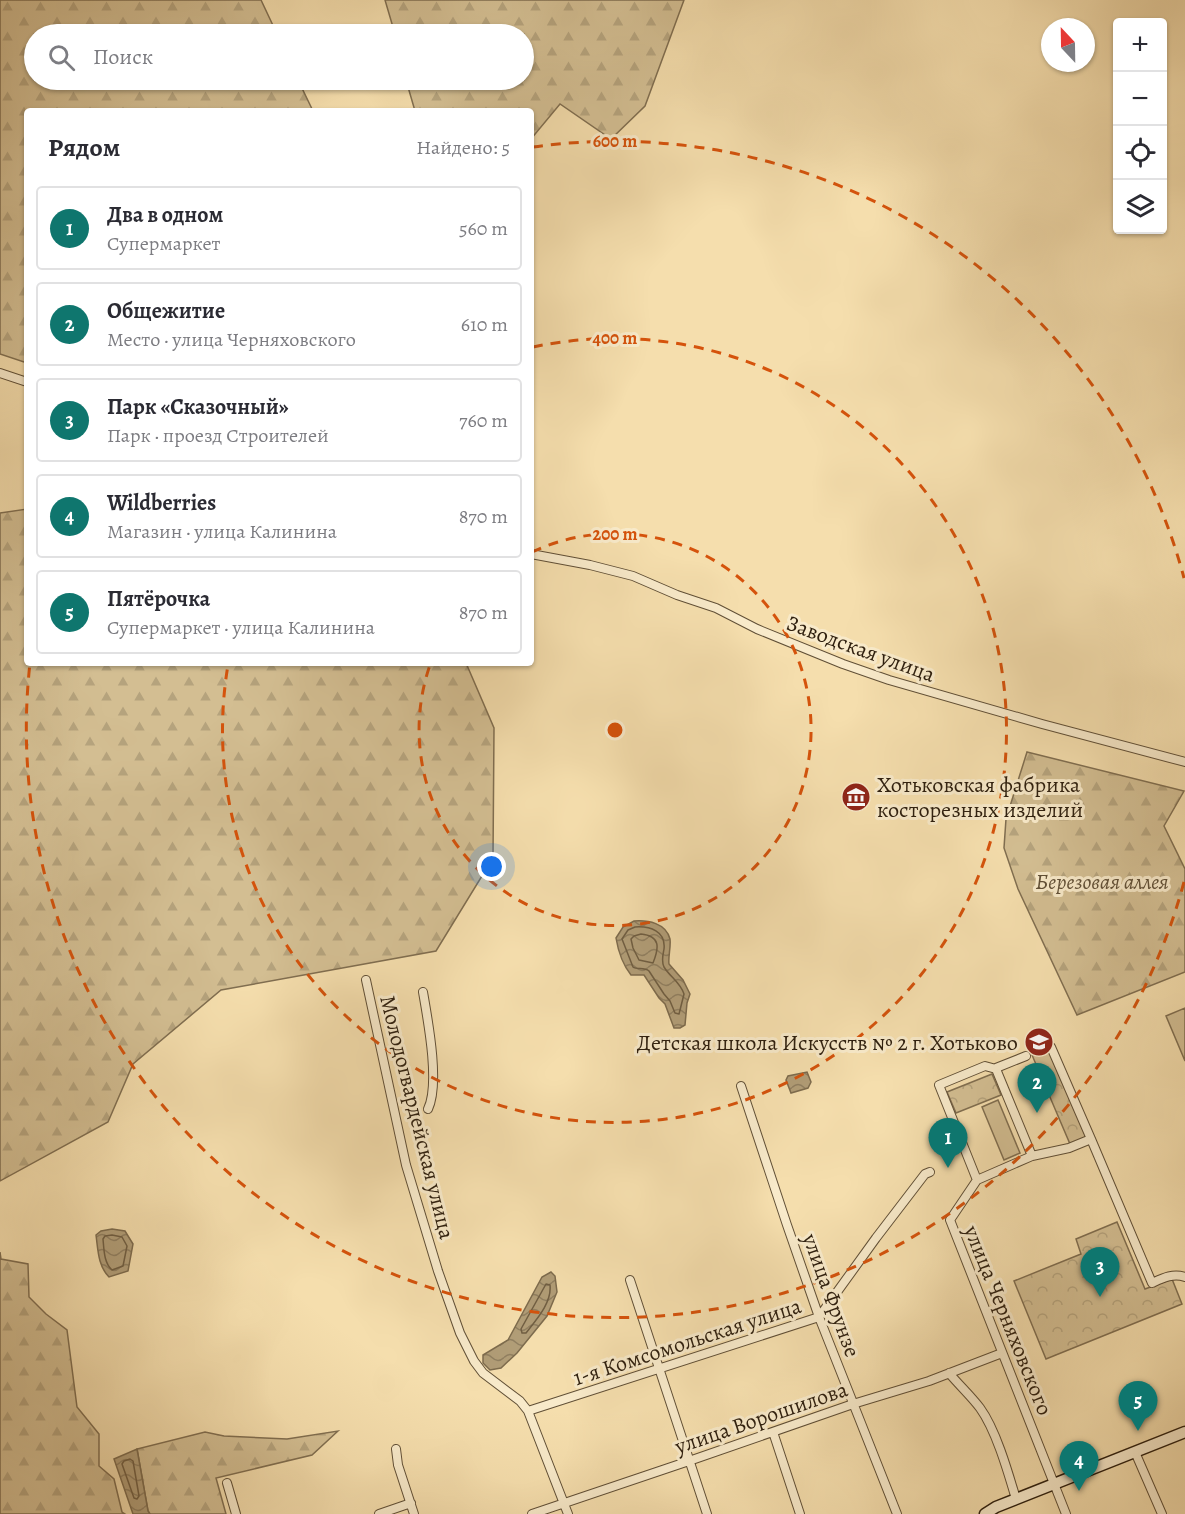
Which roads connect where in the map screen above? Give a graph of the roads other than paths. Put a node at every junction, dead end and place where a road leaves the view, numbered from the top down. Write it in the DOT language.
graph roads {
  1 [pos="0,373"];
  2 [pos="24,381"];
  3 [pos="534,555"];
  4 [pos="1185,762"];
  5 [pos="366,980"];
  6 [pos="423,992"];
  7 [pos="1051,1047"];
  8 [pos="1026,1056"];
  9 [pos="996,1069"];
  10 [pos="741,1086"];
  11 [pos="428,1109"];
  12 [pos="1091,1139"];
  13 [pos="1032,1156"];
  14 [pos="930,1172"];
  15 [pos="977,1180"];
  16 [pos="1185,1277"];
  17 [pos="630,1280"];
  18 [pos="819,1317"];
  19 [pos="1002,1353"];
  20 [pos="659,1370"];
  21 [pos="949,1373"];
  22 [pos="853,1404"];
  23 [pos="528,1411"];
  24 [pos="773,1432"];
  25 [pos="1185,1432"];
  26 [pos="396,1449"];
  27 [pos="1135,1452"];
  28 [pos="689,1461"];
  29 [pos="227,1483"];
  30 [pos="1054,1484"];
  31 [pos="1016,1499"];
  32 [pos="411,1503"];
  33 [pos="563,1504"];
  34 [pos="236,1514"];
  35 [pos="379,1514"];
  36 [pos="414,1514"];
  37 [pos="532,1514"];
  38 [pos="568,1514"];
  39 [pos="707,1514"];
  40 [pos="800,1514"];
  41 [pos="897,1514"];
  42 [pos="985,1514"];
  43 [pos="1066,1514"];
  44 [pos="1162,1514"];
  1 -- 2 [label="street"];
  3 -- 4 [label="street, Заводская улица"];
  5 -- 23 [label="street, Молодогвардейская улица"];
  6 -- 11 [label="street"];
  7 -- 12 [label="street"];
  8 -- 9 [label="street"];
  9 -- 13 [label="street"];
  9 -- 15 [label="street"];
  10 -- 18 [label="street, улица Фрунзе"];
  12 -- 13 [label="street"];
  12 -- 16 [label="street"];
  13 -- 15 [label="street"];
  14 -- 18 [label="street, 1-я Комсомольская улица"];
  15 -- 19 [label="street, улица Черняховского"];
  17 -- 20 [label="street"];
  18 -- 20 [label="street, 1-я Комсомольская улица"];
  18 -- 22 [label="street, улица Фрунзе"];
  19 -- 21 [label="street, улица Ворошилова"];
  19 -- 30 [label="street, улица Черняховского"];
  20 -- 23 [label="street, 1-я Комсомольская улица"];
  20 -- 28 [label="street"];
  21 -- 22 [label="street, улица Ворошилова"];
  21 -- 31 [label="street"];
  22 -- 24 [label="street, улица Ворошилова"];
  22 -- 41 [label="street, улица Фрунзе"];
  23 -- 33 [label="street"];
  24 -- 28 [label="street, улица Ворошилова"];
  24 -- 40 [label="street"];
  25 -- 27 [label="street"];
  26 -- 32 [label="street"];
  27 -- 30 [label="street"];
  27 -- 44 [label="street"];
  28 -- 33 [label="street, улица Ворошилова"];
  28 -- 39 [label="street"];
  29 -- 34 [label="street"];
  30 -- 31 [label="street"];
  30 -- 43 [label="street, улица Черняховского"];
  31 -- 42 [label="street"];
  32 -- 35 [label="street"];
  32 -- 36 [label="street"];
  33 -- 37 [label="street, улица Ворошилова"];
  33 -- 38 [label="street"];
}
